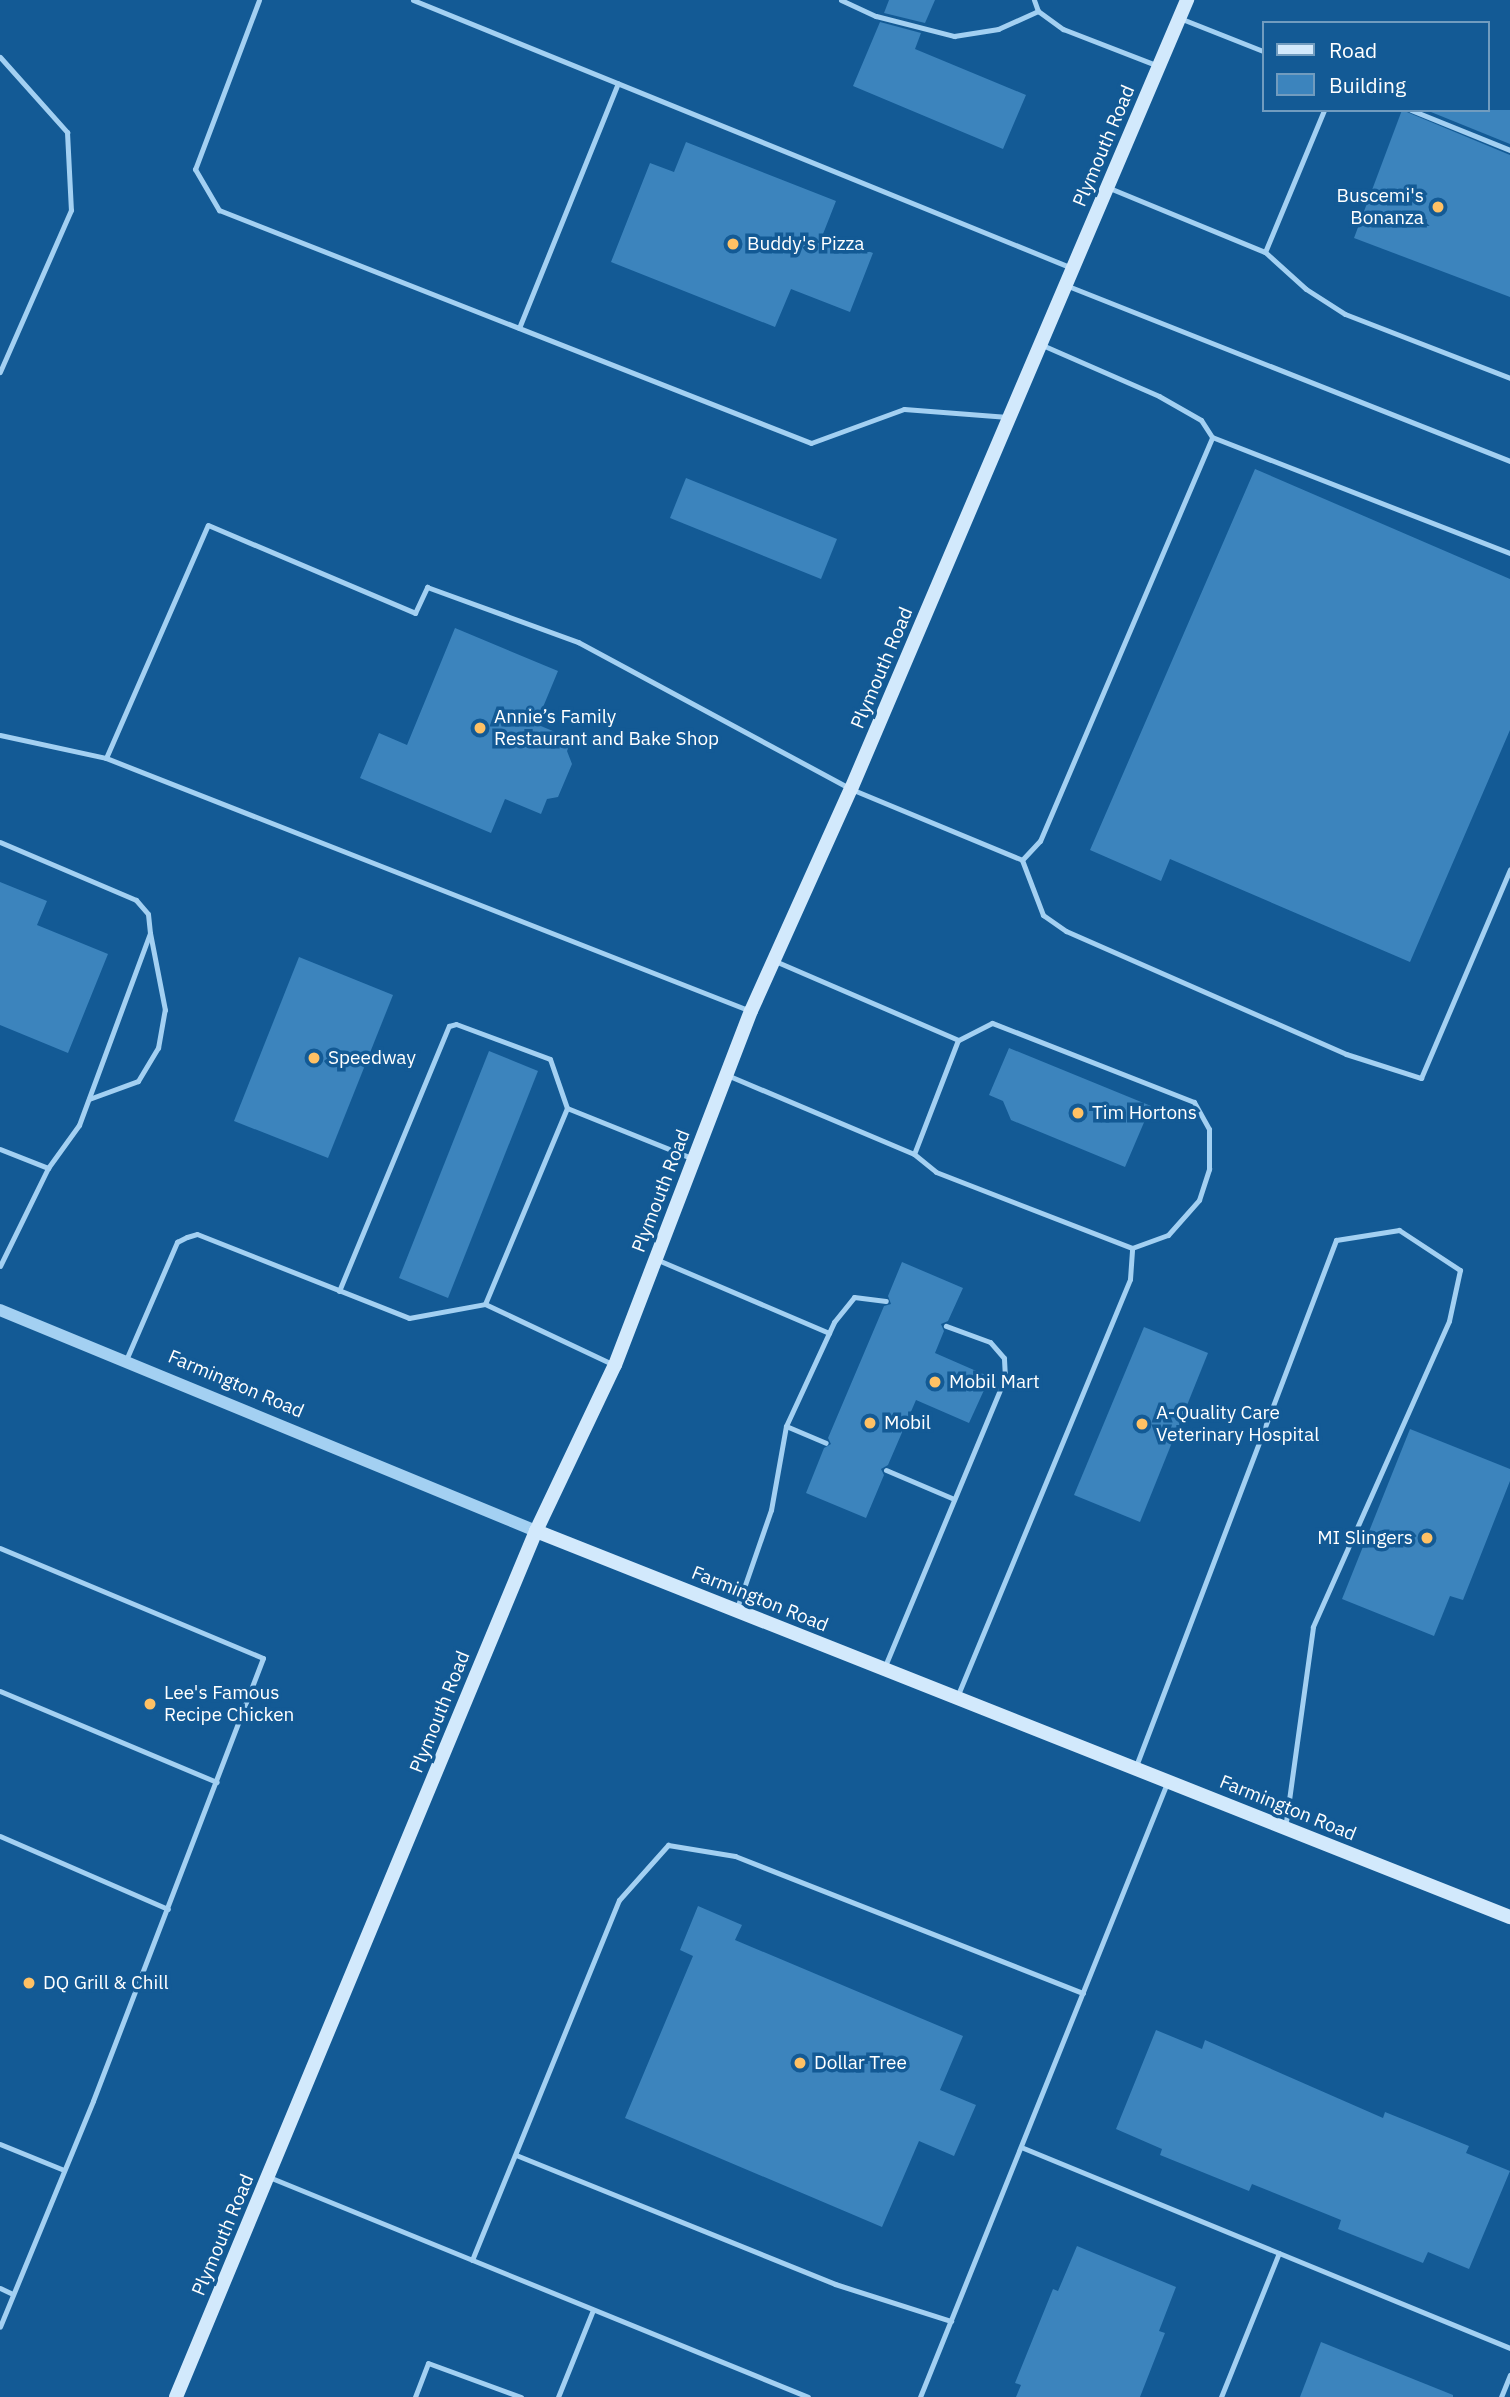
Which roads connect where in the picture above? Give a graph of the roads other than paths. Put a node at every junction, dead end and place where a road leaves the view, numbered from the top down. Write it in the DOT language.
graph roads {
  1 [pos="259,0"];
  2 [pos="413,0"];
  3 [pos="841,0"];
  4 [pos="1034,0"];
  5 [pos="1187,0"];
  6 [pos="1038,11"];
  7 [pos="1180,18"];
  8 [pos="1262,51"];
  9 [pos="0,57"];
  10 [pos="1159,66"];
  11 [pos="618,83"];
  12 [pos="1323,112"];
  13 [pos="1416,112"];
  14 [pos="1510,150"];
  15 [pos="1107,187"];
  16 [pos="1265,252"];
  17 [pos="1072,268"];
  18 [pos="1065,285"];
  19 [pos="519,328"];
  20 [pos="1040,344"];
  21 [pos="0,372"];
  22 [pos="1510,378"];
  23 [pos="1009,417"];
  24 [pos="1212,437"];
  25 [pos="1510,461"];
  26 [pos="1510,553"];
  27 [pos="0,735"];
  28 [pos="106,758"];
  29 [pos="851,789"];
  30 [pos="0,842"];
  31 [pos="1022,860"];
  32 [pos="1510,869"];
  33 [pos="150,933"];
  34 [pos="774,961"];
  35 [pos="751,1011"];
  36 [pos="958,1040"];
  37 [pos="727,1075"];
  38 [pos="89,1098"];
  39 [pos="567,1108"];
  40 [pos="0,1149"];
  41 [pos="914,1154"];
  42 [pos="694,1159"];
  43 [pos="48,1168"];
  44 [pos="1132,1248"];
  45 [pos="656,1259"];
  46 [pos="0,1266"];
  47 [pos="339,1291"];
  48 [pos="886,1301"];
  49 [pos="485,1304"];
  50 [pos="0,1310"];
  51 [pos="946,1326"];
  52 [pos="828,1334"];
  53 [pos="126,1360"];
  54 [pos="615,1365"];
  55 [pos="786,1426"];
  56 [pos="826,1443"];
  57 [pos="886,1470"];
  58 [pos="954,1499"];
  59 [pos="536,1531"];
  60 [pos="0,1548"];
  61 [pos="736,1610"];
  62 [pos="883,1669"];
  63 [pos="0,1691"];
  64 [pos="956,1698"];
  65 [pos="1135,1769"];
  66 [pos="1167,1781"];
  67 [pos="217,1782"];
  68 [pos="1284,1828"];
  69 [pos="0,1836"];
  70 [pos="168,1909"];
  71 [pos="1510,1917"];
  72 [pos="1083,1993"];
  73 [pos="0,2144"];
  74 [pos="1021,2147"];
  75 [pos="516,2155"];
  76 [pos="64,2170"];
  77 [pos="268,2177"];
  78 [pos="1279,2253"];
  79 [pos="472,2260"];
  80 [pos="0,2288"];
  81 [pos="13,2294"];
  82 [pos="593,2310"];
  83 [pos="951,2321"];
  84 [pos="0,2327"];
  85 [pos="1510,2347"];
  86 [pos="1510,2375"];
  87 [pos="176,2397"];
  88 [pos="415,2397"];
  89 [pos="521,2397"];
  90 [pos="558,2397"];
  91 [pos="808,2397"];
  92 [pos="920,2397"];
  93 [pos="1221,2397"];
  94 [pos="1501,2397"];
  1 -- 19 [label="lane"];
  2 -- 11 [label="lane"];
  3 -- 6 [label="lane"];
  4 -- 6 [label="lane"];
  5 -- 7 [label="main road, Plymouth Road"];
  6 -- 10 [label="lane"];
  7 -- 8 [label="lane"];
  7 -- 10 [label="main road, Plymouth Road"];
  9 -- 21 [label="lane"];
  10 -- 15 [label="main road, Plymouth Road"];
  11 -- 17 [label="lane"];
  11 -- 19 [label="lane"];
  12 -- 16 [label="lane"];
  13 -- 14 [label="lane"];
  15 -- 16 [label="lane"];
  15 -- 17 [label="main road, Plymouth Road"];
  16 -- 22 [label="lane"];
  17 -- 18 [label="main road, Plymouth Road"];
  18 -- 20 [label="main road, Plymouth Road"];
  18 -- 25 [label="lane"];
  19 -- 23 [label="lane"];
  20 -- 23 [label="main road, Plymouth Road"];
  20 -- 24 [label="lane"];
  23 -- 29 [label="main road, Plymouth Road"];
  24 -- 26 [label="lane"];
  24 -- 31 [label="lane"];
  27 -- 28 [label="lane"];
  28 -- 29 [label="lane"];
  28 -- 35 [label="lane"];
  29 -- 31 [label="lane"];
  29 -- 34 [label="main road, Plymouth Road"];
  30 -- 33 [label="lane"];
  31 -- 32 [label="lane"];
  33 -- 38 [label="lane"];
  33 -- 38 [label="lane"];
  34 -- 35 [label="main road, Plymouth Road"];
  34 -- 36 [label="lane"];
  35 -- 37 [label="main road, Plymouth Road"];
  36 -- 41 [label="lane"];
  36 -- 44 [label="lane"];
  37 -- 41 [label="lane"];
  37 -- 42 [label="main road, Plymouth Road"];
  38 -- 43 [label="lane"];
  39 -- 42 [label="lane"];
  39 -- 47 [label="lane"];
  39 -- 49 [label="lane"];
  40 -- 43 [label="lane"];
  41 -- 44 [label="lane"];
  42 -- 45 [label="main road, Plymouth Road"];
  43 -- 46 [label="lane"];
  44 -- 64 [label="lane"];
  45 -- 52 [label="lane"];
  45 -- 54 [label="main road, Plymouth Road"];
  47 -- 49 [label="lane"];
  47 -- 53 [label="lane"];
  48 -- 52 [label="lane"];
  49 -- 54 [label="lane"];
  50 -- 53 [label="street, Farmington Road"];
  51 -- 58 [label="lane"];
  52 -- 55 [label="lane"];
  53 -- 59 [label="street, Farmington Road"];
  54 -- 59 [label="main road, Plymouth Road"];
  55 -- 56 [label="lane"];
  55 -- 61 [label="lane"];
  57 -- 58 [label="lane"];
  58 -- 62 [label="lane"];
  59 -- 61 [label="main road, Farmington Road"];
  59 -- 77 [label="main road, Plymouth Road"];
  60 -- 67 [label="lane"];
  61 -- 62 [label="main road, Farmington Road"];
  62 -- 64 [label="main road, Farmington Road"];
  63 -- 67 [label="lane"];
  64 -- 65 [label="main road, Farmington Road"];
  65 -- 66 [label="main road, Farmington Road"];
  65 -- 68 [label="lane"];
  66 -- 68 [label="main road, Farmington Road"];
  66 -- 72 [label="lane"];
  67 -- 70 [label="lane"];
  68 -- 71 [label="main road, Farmington Road"];
  69 -- 70 [label="lane"];
  70 -- 76 [label="lane"];
  72 -- 74 [label="lane"];
  72 -- 75 [label="lane"];
  73 -- 76 [label="lane"];
  74 -- 78 [label="lane"];
  74 -- 83 [label="lane"];
  75 -- 79 [label="lane"];
  75 -- 83 [label="lane"];
  76 -- 81 [label="lane"];
  77 -- 79 [label="lane"];
  77 -- 87 [label="main road, Plymouth Road"];
  78 -- 85 [label="lane"];
  78 -- 93 [label="lane"];
  79 -- 82 [label="lane"];
  80 -- 81 [label="lane"];
  81 -- 84 [label="lane"];
  82 -- 90 [label="lane"];
  82 -- 91 [label="lane"];
  83 -- 92 [label="lane"];
  86 -- 94 [label="lane"];
  88 -- 89 [label="lane"];
}
